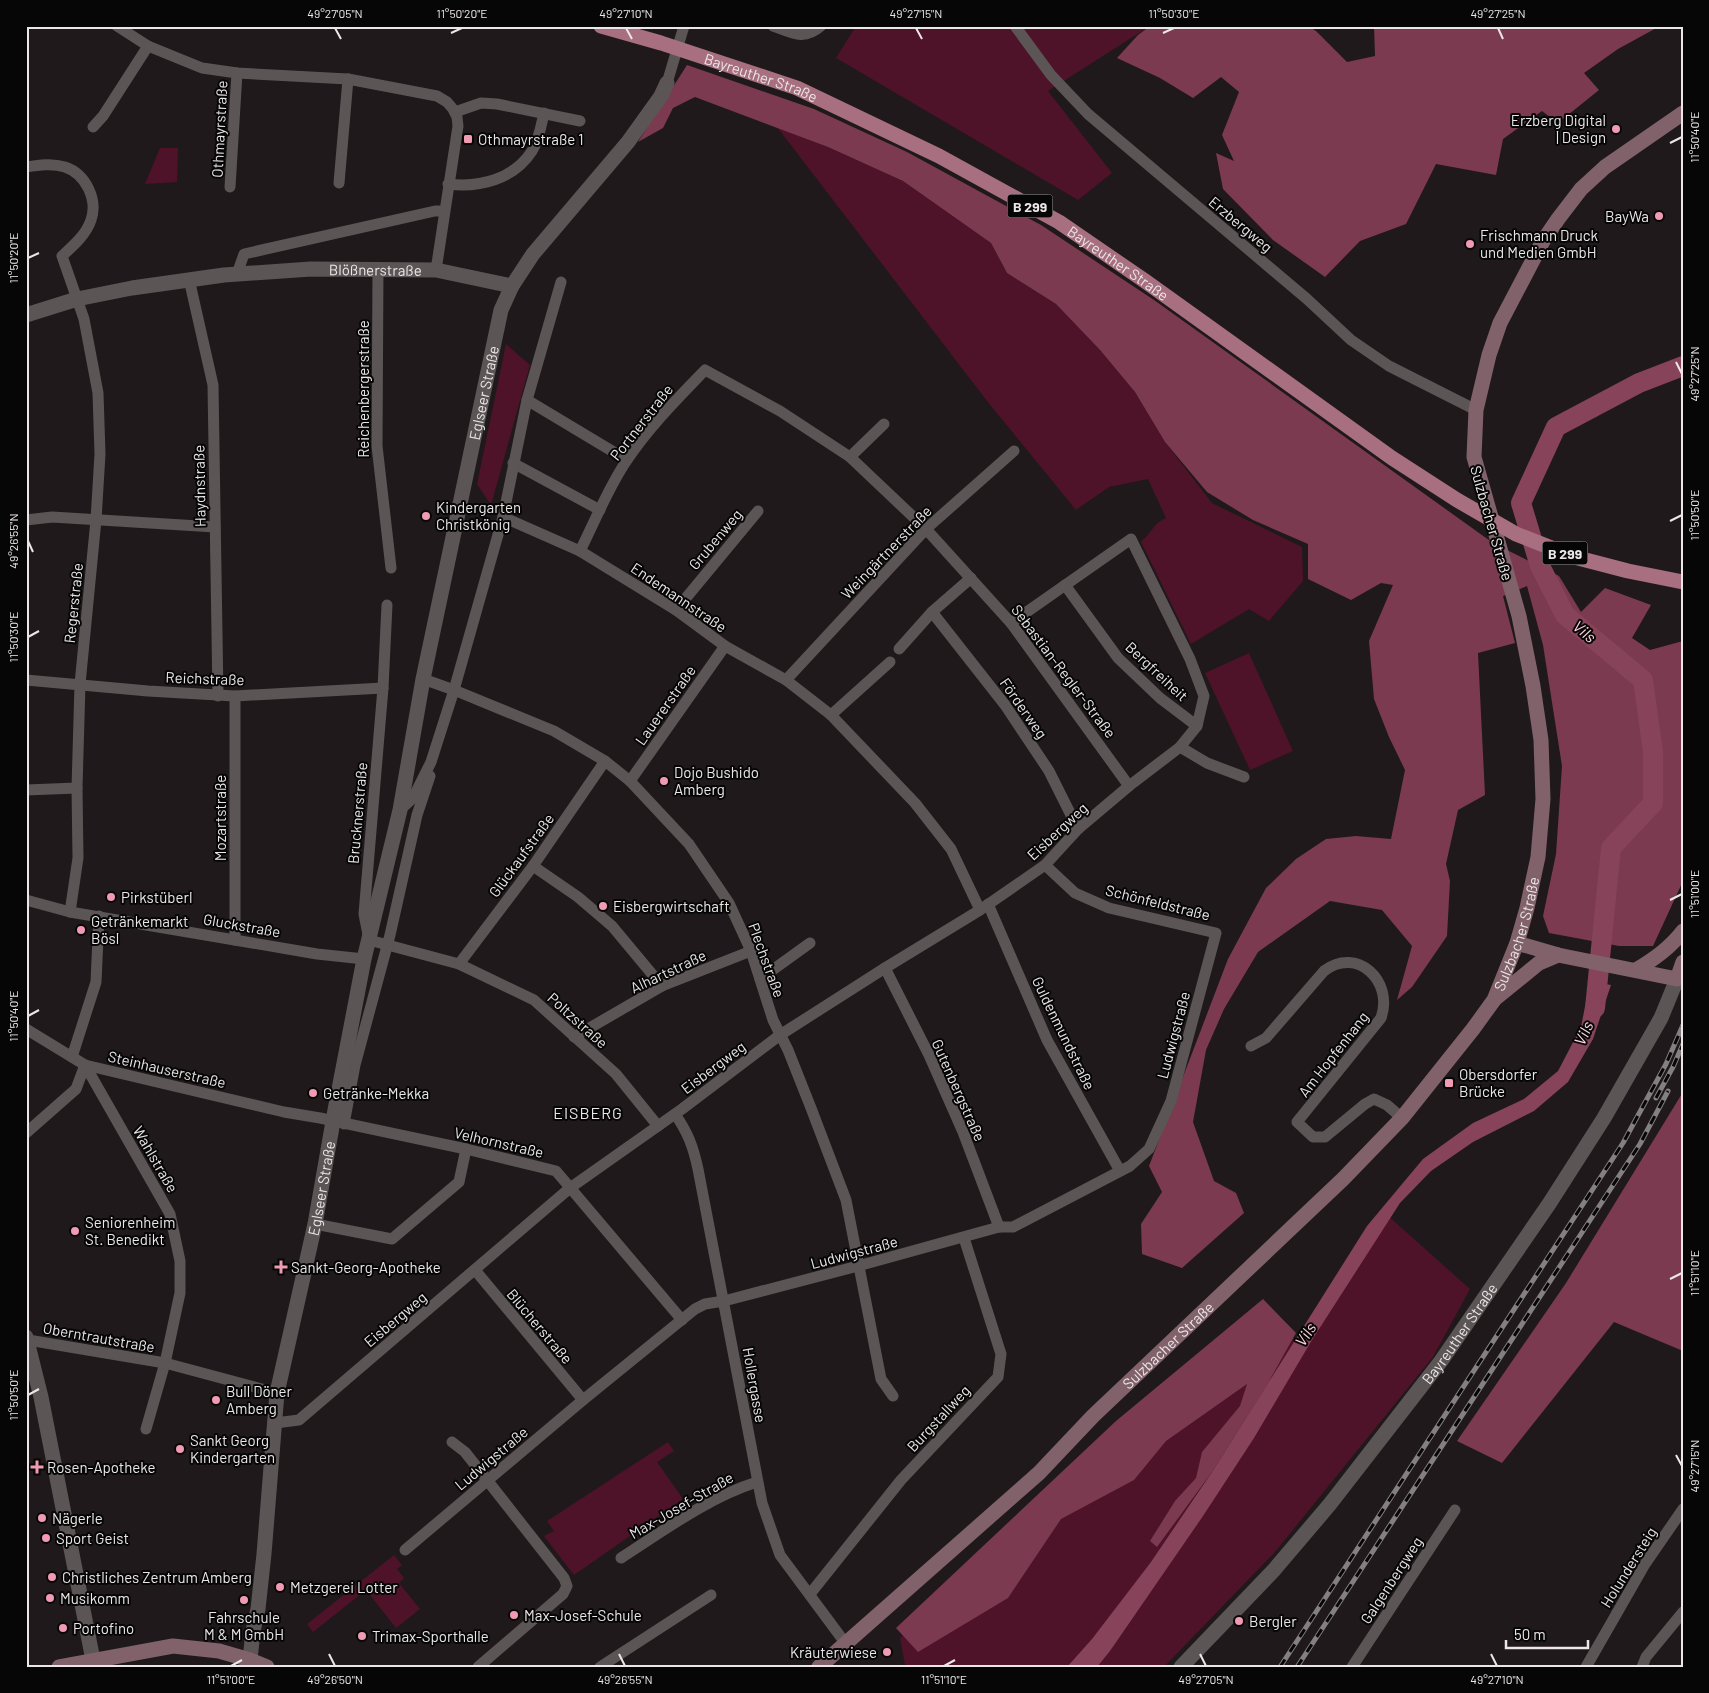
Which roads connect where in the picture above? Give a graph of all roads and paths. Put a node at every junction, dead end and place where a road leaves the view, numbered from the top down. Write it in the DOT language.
graph roads {
  1 [pos="117,26"];
  2 [pos="601,26"];
  3 [pos="773,26"];
  4 [pos="821,26"];
  5 [pos="1014,26"];
  6 [pos="683,27"];
  7 [pos="148,46"];
  8 [pos="237,73"];
  9 [pos="348,78"];
  10 [pos="667,83"];
  11 [pos="455,112"];
  12 [pos="544,113"];
  13 [pos="1683,113"];
  14 [pos="580,121"];
  15 [pos="93,127"];
  16 [pos="26,167"];
  17 [pos="339,183"];
  18 [pos="448,184"];
  19 [pos="230,187"];
  20 [pos="444,211"];
  21 [pos="378,269"];
  22 [pos="436,270"];
  23 [pos="237,274"];
  24 [pos="189,280"];
  25 [pos="562,282"];
  26 [pos="512,286"];
  27 [pos="77,299"];
  28 [pos="26,315"];
  29 [pos="705,370"];
  30 [pos="527,400"];
  31 [pos="1476,410"];
  32 [pos="884,424"];
  33 [pos="1014,451"];
  34 [pos="850,457"];
  35 [pos="627,460"];
  36 [pos="513,463"];
  37 [pos="600,510"];
  38 [pos="758,511"];
  39 [pos="503,517"];
  40 [pos="26,520"];
  41 [pos="96,520"];
  42 [pos="215,526"];
  43 [pos="926,529"];
  44 [pos="580,551"];
  45 [pos="391,568"];
  46 [pos="971,578"];
  47 [pos="1683,582"];
  48 [pos="1065,585"];
  49 [pos="386,605"];
  50 [pos="676,610"];
  51 [pos="932,612"];
  52 [pos="1011,623"];
  53 [pos="725,646"];
  54 [pos="899,649"];
  55 [pos="890,662"];
  56 [pos="423,679"];
  57 [pos="26,680"];
  58 [pos="786,680"];
  59 [pos="80,684"];
  60 [pos="383,688"];
  61 [pos="454,690"];
  62 [pos="218,696"];
  63 [pos="235,696"];
  64 [pos="831,715"];
  65 [pos="1197,726"];
  66 [pos="1180,747"];
  67 [pos="431,762"];
  68 [pos="604,762"];
  69 [pos="1244,777"];
  70 [pos="630,781"];
  71 [pos="1129,786"];
  72 [pos="77,788"];
  73 [pos="26,790"];
  74 [pos="400,810"];
  75 [pos="1078,830"];
  76 [pos="1045,865"];
  77 [pos="533,866"];
  78 [pos="26,900"];
  79 [pos="984,907"];
  80 [pos="70,912"];
  81 [pos="99,916"];
  82 [pos="1683,931"];
  83 [pos="1216,933"];
  84 [pos="235,940"];
  85 [pos="369,940"];
  86 [pos="810,942"];
  87 [pos="1517,943"];
  88 [pos="387,945"];
  89 [pos="751,951"];
  90 [pos="1537,956"];
  91 [pos="364,960"];
  92 [pos="1683,962"];
  93 [pos="459,964"];
  94 [pos="885,968"];
  95 [pos="1636,970"];
  96 [pos="760,979"];
  97 [pos="1677,979"];
  98 [pos="662,986"];
  99 [pos="1494,1000"];
  100 [pos="26,1029"];
  101 [pos="780,1035"];
  102 [pos="574,1037"];
  103 [pos="1251,1046"];
  104 [pos="72,1057"];
  105 [pos="85,1065"];
  106 [pos="676,1114"];
  107 [pos="1402,1118"];
  108 [pos="338,1122"];
  109 [pos="658,1126"];
  110 [pos="26,1133"];
  111 [pos="466,1149"];
  112 [pos="1120,1171"];
  113 [pos="570,1188"];
  114 [pos="315,1224"];
  115 [pos="999,1228"];
  116 [pos="964,1238"];
  117 [pos="858,1266"];
  118 [pos="475,1270"];
  119 [pos="724,1301"];
  120 [pos="682,1320"];
  121 [pos="27,1338"];
  122 [pos="165,1364"];
  123 [pos="277,1393"];
  124 [pos="893,1396"];
  125 [pos="583,1400"];
  126 [pos="275,1423"];
  127 [pos="146,1429"];
  128 [pos="452,1442"];
  129 [pos="488,1481"];
  130 [pos="757,1482"];
  131 [pos="1455,1510"];
  132 [pos="1683,1510"];
  133 [pos="405,1550"];
  134 [pos="621,1558"];
  135 [pos="810,1594"];
  136 [pos="712,1595"];
  137 [pos="1683,1612"];
  138 [pos="846,1644"];
  139 [pos="93,1660"];
  140 [pos="250,1660"];
  141 [pos="59,1667"];
  142 [pos="267,1667"];
  143 [pos="478,1667"];
  144 [pos="600,1667"];
  145 [pos="819,1667"];
  146 [pos="1180,1667"];
  147 [pos="1352,1667"];
  148 [pos="1586,1667"];
  149 [pos="1642,1667"];
  1 -- 7 [label="street, Othmayrstraße"];
  2 -- 47 [label="main road, Bayreuther Straße / B 299"];
  3 -- 4 [label="street"];
  5 -- 31 [label="street, Erzbergweg"];
  6 -- 10 [label="street, Eglseer Straße"];
  7 -- 8 [label="street, Othmayrstraße"];
  7 -- 15 [label="street"];
  8 -- 9 [label="street, Othmayrstraße"];
  8 -- 19 [label="street, Othmayrstraße"];
  9 -- 11 [label="street, Othmayrstraße"];
  9 -- 17 [label="street"];
  10 -- 26 [label="street, Eglseer Straße"];
  11 -- 12 [label="street"];
  11 -- 18 [label="street"];
  12 -- 14 [label="street"];
  12 -- 18 [label="street"];
  13 -- 31 [label="main road, Sulzbacher Straße"];
  16 -- 27 [label="street, Regerstraße"];
  18 -- 20 [label="street"];
  20 -- 22 [label="street"];
  20 -- 23 [label="street"];
  21 -- 22 [label="street, Blößnerstraße"];
  21 -- 23 [label="street, Blößnerstraße"];
  21 -- 45 [label="street, Reichenbergerstraße"];
  22 -- 26 [label="street, Blößnerstraße"];
  23 -- 24 [label="street, Blößnerstraße"];
  24 -- 27 [label="street, Blößnerstraße"];
  24 -- 42 [label="street, Haydnstraße"];
  25 -- 30 [label="street, Eglseer Straße"];
  26 -- 56 [label="street, Eglseer Straße"];
  27 -- 28 [label="street, Blößnerstraße"];
  27 -- 41 [label="street, Regerstraße"];
  29 -- 34 [label="street, Sebastian-Regler-Straße"];
  29 -- 35 [label="street, Portnerstraße"];
  30 -- 35 [label="street"];
  30 -- 36 [label="street, Eglseer Straße"];
  31 -- 87 [label="main road, Sulzbacher Straße"];
  32 -- 34 [label="street"];
  33 -- 43 [label="street, Weingärtnerstraße"];
  34 -- 43 [label="street, Sebastian-Regler-Straße"];
  35 -- 37 [label="street, Portnerstraße"];
  36 -- 37 [label="street"];
  36 -- 39 [label="street, Eglseer Straße"];
  37 -- 44 [label="street, Portnerstraße"];
  38 -- 50 [label="street, Grubenweg"];
  39 -- 44 [label="street, Endemannstraße"];
  39 -- 61 [label="street, Eglseer Straße"];
  40 -- 41 [label="street"];
  41 -- 42 [label="street"];
  41 -- 59 [label="street, Regerstraße"];
  42 -- 62 [label="street, Haydnstraße"];
  43 -- 46 [label="street, Sebastian-Regler-Straße"];
  43 -- 58 [label="street, Weingärtnerstraße"];
  44 -- 50 [label="street, Endemannstraße"];
  46 -- 51 [label="street"];
  46 -- 52 [label="street, Sebastian-Regler-Straße"];
  48 -- 52 [label="street"];
  48 -- 65 [label="street, Bergfreiheit"];
  48 -- 65 [label="street, Eisbergweg"];
  49 -- 60 [label="street, Brucknerstraße"];
  50 -- 53 [label="street, Endemannstraße"];
  51 -- 54 [label="street"];
  51 -- 75 [label="street, Förderweg"];
  52 -- 71 [label="street, Sebastian-Regler-Straße"];
  53 -- 58 [label="street, Endemannstraße"];
  53 -- 70 [label="street, Lauererstraße"];
  55 -- 64 [label="street"];
  56 -- 61 [label="street, Plechstraße"];
  56 -- 74 [label="street, Eglseer Straße"];
  57 -- 59 [label="street, Reichstraße"];
  58 -- 64 [label="street, Endemannstraße"];
  59 -- 62 [label="street, Reichstraße"];
  59 -- 72 [label="street, Regerstraße"];
  60 -- 63 [label="street, Reichstraße"];
  60 -- 85 [label="street, Brucknerstraße"];
  61 -- 67 [label="street, Eglseer Straße"];
  61 -- 68 [label="street, Plechstraße"];
  62 -- 63 [label="street, Reichstraße"];
  63 -- 84 [label="street, Mozartstraße"];
  64 -- 79 [label="street, Endemannstraße"];
  65 -- 66 [label="street, Eisbergweg"];
  66 -- 69 [label="street"];
  66 -- 71 [label="street, Eisbergweg"];
  67 -- 74 [label="street, Eglseer Straße"];
  67 -- 88 [label="street, Eglseer Straße"];
  68 -- 70 [label="street, Plechstraße"];
  68 -- 77 [label="street, Glückaufstraße"];
  70 -- 89 [label="street, Plechstraße"];
  71 -- 75 [label="street, Eisbergweg"];
  72 -- 73 [label="street"];
  72 -- 80 [label="street, Regerstraße"];
  74 -- 85 [label="street, Eglseer Straße"];
  75 -- 76 [label="street, Eisbergweg"];
  76 -- 79 [label="street, Eisbergweg"];
  76 -- 83 [label="street, Schönfeldstraße"];
  77 -- 93 [label="street, Glückaufstraße"];
  77 -- 98 [label="street"];
  78 -- 80 [label="street, Gluckstraße"];
  79 -- 94 [label="street, Eisbergweg"];
  79 -- 112 [label="street, Guldenmundstraße"];
  80 -- 81 [label="street, Gluckstraße"];
  81 -- 84 [label="street, Gluckstraße"];
  81 -- 104 [label="street"];
  82 -- 95 [label="main road"];
  83 -- 112 [label="street, Ludwigstraße"];
  84 -- 91 [label="street, Gluckstraße"];
  85 -- 88 [label="street, Poltzstraße"];
  85 -- 91 [label="street, Eglseer Straße"];
  86 -- 96 [label="street"];
  87 -- 90 [label="main road"];
  87 -- 99 [label="main road, Sulzbacher Straße"];
  88 -- 93 [label="street, Poltzstraße"];
  88 -- 108 [label="street, Eglseer Straße"];
  89 -- 96 [label="street, Plechstraße"];
  89 -- 98 [label="street, Alhartstraße"];
  90 -- 95 [label="main road"];
  90 -- 99 [label="main road, Sulzbacher Straße"];
  91 -- 108 [label="street, Eglseer Straße"];
  92 -- 97 [label="main road, Bayreuther Straße"];
  93 -- 102 [label="street, Poltzstraße"];
  94 -- 101 [label="street, Eisbergweg"];
  94 -- 115 [label="street, Gutenbergstraße"];
  95 -- 97 [label="main road"];
  96 -- 101 [label="street, Plechstraße"];
  97 -- 146 [label="street, Bayreuther Straße"];
  98 -- 102 [label="street, Alhartstraße"];
  99 -- 107 [label="main road, Sulzbacher Straße"];
  100 -- 104 [label="street"];
  101 -- 106 [label="street, Eisbergweg"];
  101 -- 117 [label="street, Plechstraße"];
  102 -- 109 [label="street, Poltzstraße"];
  103 -- 107 [label="street, Am Hopfenhang"];
  104 -- 105 [label="street"];
  105 -- 108 [label="street, Steinhauserstraße"];
  105 -- 110 [label="street, Steinhauserstraße"];
  105 -- 122 [label="street, Wahlstraße"];
  106 -- 109 [label="street, Eisbergweg"];
  106 -- 119 [label="street, Hollergasse"];
  107 -- 138 [label="main road, Sulzbacher Straße"];
  108 -- 111 [label="street, Velhornstraße"];
  108 -- 114 [label="street, Eglseer Straße"];
  109 -- 113 [label="street, Eisbergweg"];
  111 -- 113 [label="street, Velhornstraße"];
  111 -- 114 [label="street"];
  112 -- 115 [label="street, Ludwigstraße"];
  113 -- 118 [label="street, Eisbergweg"];
  113 -- 120 [label="street, Velhornstraße"];
  114 -- 123 [label="street, Eglseer Straße"];
  115 -- 116 [label="street, Ludwigstraße"];
  116 -- 117 [label="street, Ludwigstraße"];
  116 -- 135 [label="street, Burgstallweg"];
  117 -- 119 [label="street, Ludwigstraße"];
  117 -- 124 [label="street, Plechstraße"];
  118 -- 125 [label="street, Blücherstraße"];
  118 -- 126 [label="street, Eisbergweg"];
  119 -- 120 [label="street, Ludwigstraße"];
  119 -- 130 [label="street, Hollergasse"];
  120 -- 125 [label="street, Ludwigstraße"];
  121 -- 122 [label="street, Oberntrautstraße"];
  121 -- 139 [label="street"];
  122 -- 123 [label="street, Oberntrautstraße"];
  122 -- 127 [label="street, Oberntrautstraße"];
  123 -- 126 [label="street, Eglseer Straße"];
  125 -- 129 [label="street, Ludwigstraße"];
  126 -- 140 [label="street, Eglseer Straße"];
  128 -- 129 [label="street"];
  129 -- 133 [label="street, Ludwigstraße"];
  129 -- 143 [label="street"];
  130 -- 134 [label="street, Max-Josef-Straße"];
  130 -- 135 [label="street, Hollergasse"];
  131 -- 147 [label="street, Galgenbergweg"];
  132 -- 148 [label="street, Holundersteig"];
  135 -- 138 [label="street, Hollergasse"];
  136 -- 144 [label="street"];
  137 -- 149 [label="street"];
  138 -- 145 [label="main road, Sulzbacher Straße"];
  139 -- 140 [label="main road"];
  139 -- 141 [label="main road"];
  140 -- 142 [label="main road"];
}
